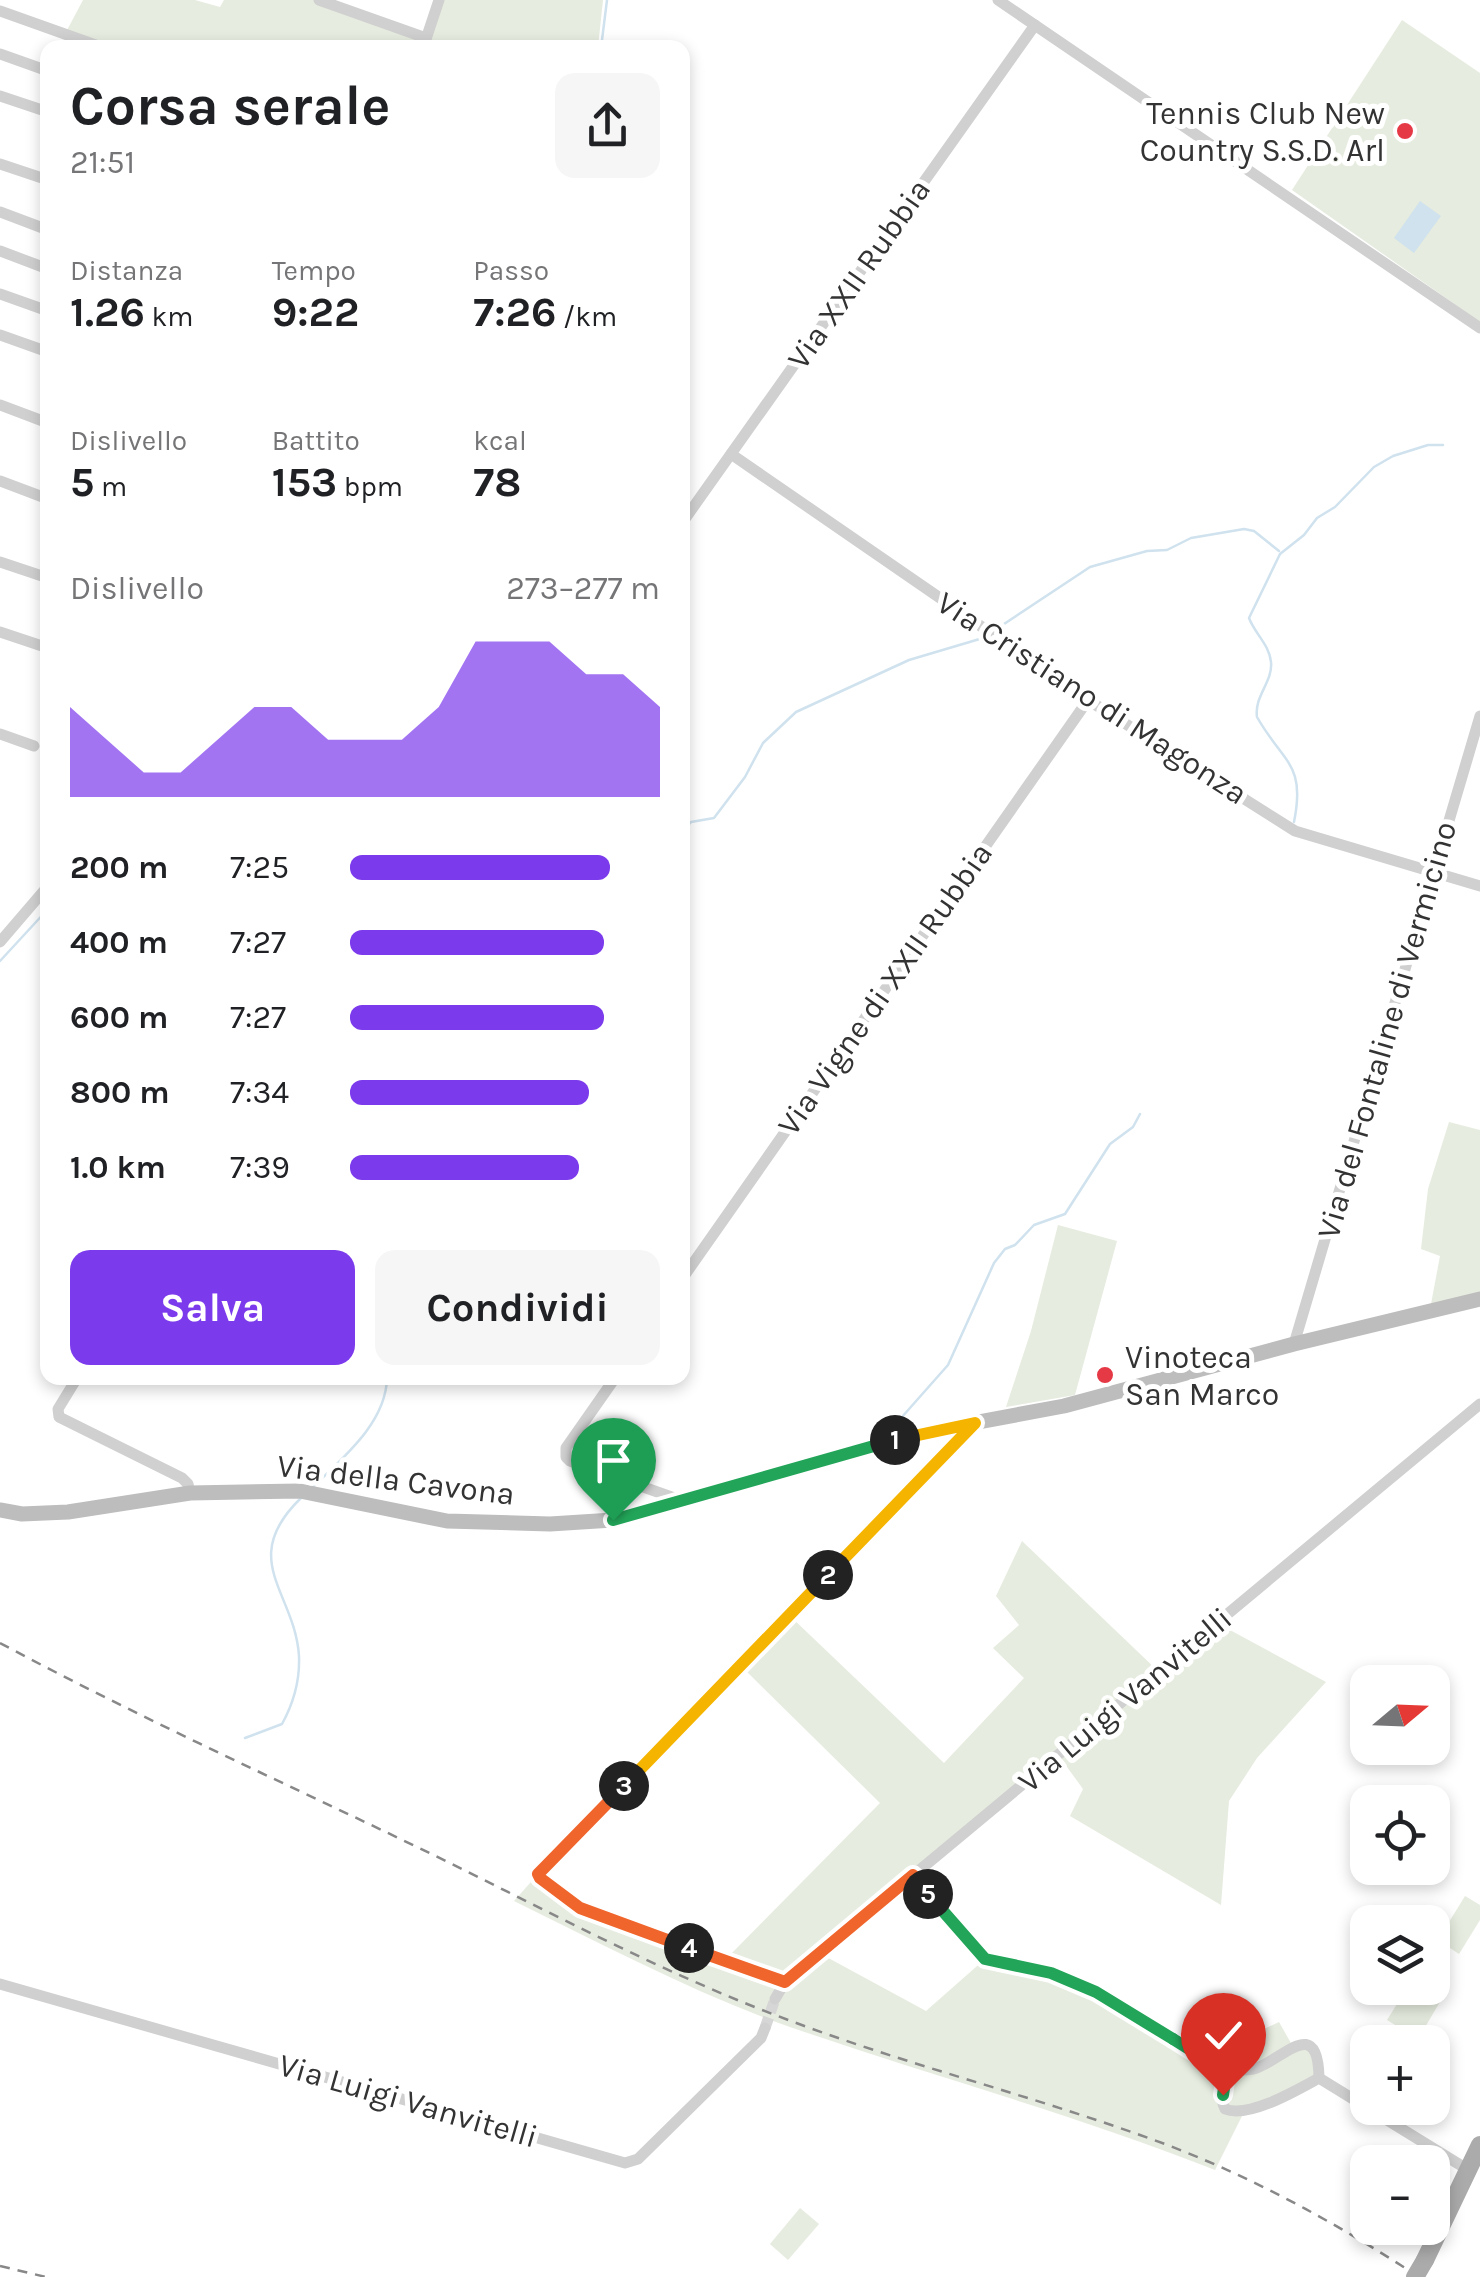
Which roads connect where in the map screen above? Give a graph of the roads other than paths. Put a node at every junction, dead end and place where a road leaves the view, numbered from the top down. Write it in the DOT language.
graph roads {
  1 [pos="319,0"];
  2 [pos="439,0"];
  3 [pos="998,0"];
  4 [pos="0,11"];
  5 [pos="1035,25"];
  6 [pos="82,40"];
  7 [pos="417,40"];
  8 [pos="425,40"];
  9 [pos="0,54"];
  10 [pos="40,68"];
  11 [pos="0,96"];
  12 [pos="40,109"];
  13 [pos="0,164"];
  14 [pos="40,177"];
  15 [pos="0,212"];
  16 [pos="40,227"];
  17 [pos="0,251"];
  18 [pos="40,265"];
  19 [pos="0,294"];
  20 [pos="40,308"];
  21 [pos="1480,328"];
  22 [pos="0,335"];
  23 [pos="40,349"];
  24 [pos="0,405"];
  25 [pos="40,419"];
  26 [pos="731,454"];
  27 [pos="0,481"];
  28 [pos="40,496"];
  29 [pos="690,512"];
  30 [pos="0,562"];
  31 [pos="40,575"];
  32 [pos="0,632"];
  33 [pos="40,645"];
  34 [pos="1088,700"];
  35 [pos="1480,716"];
  36 [pos="0,734"];
  37 [pos="34,746"];
  38 [pos="1433,872"];
  39 [pos="1480,886"];
  40 [pos="40,895"];
  41 [pos="0,942"];
  42 [pos="690,1268"];
  43 [pos="1480,1299"];
  44 [pos="1294,1344"];
  45 [pos="73,1385"];
  46 [pos="610,1385"];
  47 [pos="1480,1404"];
  48 [pos="975,1423"];
  49 [pos="190,1493"];
  50 [pos="684,1502"];
  51 [pos="0,1510"];
  52 [pos="913,1875"];
  53 [pos="785,1982"];
  54 [pos="0,1984"];
  55 [pos="775,1999"];
  56 [pos="765,2028"];
  57 [pos="1227,2068"];
  58 [pos="1319,2078"];
  59 [pos="1480,2145"];
  60 [pos="1475,2171"];
  61 [pos="1425,2270"];
  1 -- 7 [label="street"];
  2 -- 8 [label="street"];
  3 -- 5 [label="street"];
  4 -- 6 [label="street"];
  5 -- 21 [label="street"];
  5 -- 26 [label="street, Via XXII Rubbia"];
  9 -- 10 [label="street"];
  11 -- 12 [label="street"];
  13 -- 14 [label="street"];
  15 -- 16 [label="street"];
  17 -- 18 [label="street"];
  19 -- 20 [label="street"];
  22 -- 23 [label="street"];
  24 -- 25 [label="street"];
  26 -- 29 [label="street, Via XXII Rubbia"];
  26 -- 34 [label="street, Via Cristiano di Magonza"];
  27 -- 28 [label="street"];
  30 -- 31 [label="street"];
  32 -- 33 [label="street"];
  34 -- 38 [label="street, Via Cristiano di Magonza"];
  34 -- 42 [label="street, Via Vigne di XXII Rubbia"];
  35 -- 38 [label="street, Via del Fontaline di Vermicino"];
  36 -- 37 [label="street"];
  38 -- 39 [label="street, Via Cristiano di Magonza"];
  38 -- 44 [label="street, Via del Fontaline di Vermicino"];
  40 -- 41 [label="street"];
  43 -- 44 [label="main road, Via della Cavona"];
  44 -- 48 [label="main road, Via della Cavona"];
  45 -- 49 [label="street"];
  46 -- 50 [label="street"];
  47 -- 52 [label="street, Via Luigi Vanvitelli"];
  48 -- 50 [label="main road, Via della Cavona"];
  48 -- 53 [label="street"];
  49 -- 50 [label="main road, Via della Cavona"];
  49 -- 51 [label="main road, Via della Cavona"];
  52 -- 53 [label="street, Via Luigi Vanvitelli"];
  52 -- 57 [label="street"];
  53 -- 55 [label="street, Via Luigi Vanvitelli"];
  54 -- 56 [label="street, Via Luigi Vanvitelli"];
  57 -- 58 [label="street"];
  57 -- 58 [label="street"];
  58 -- 60 [label="street"];
  59 -- 60 [label="main road"];
  60 -- 61 [label="main road"];
}
